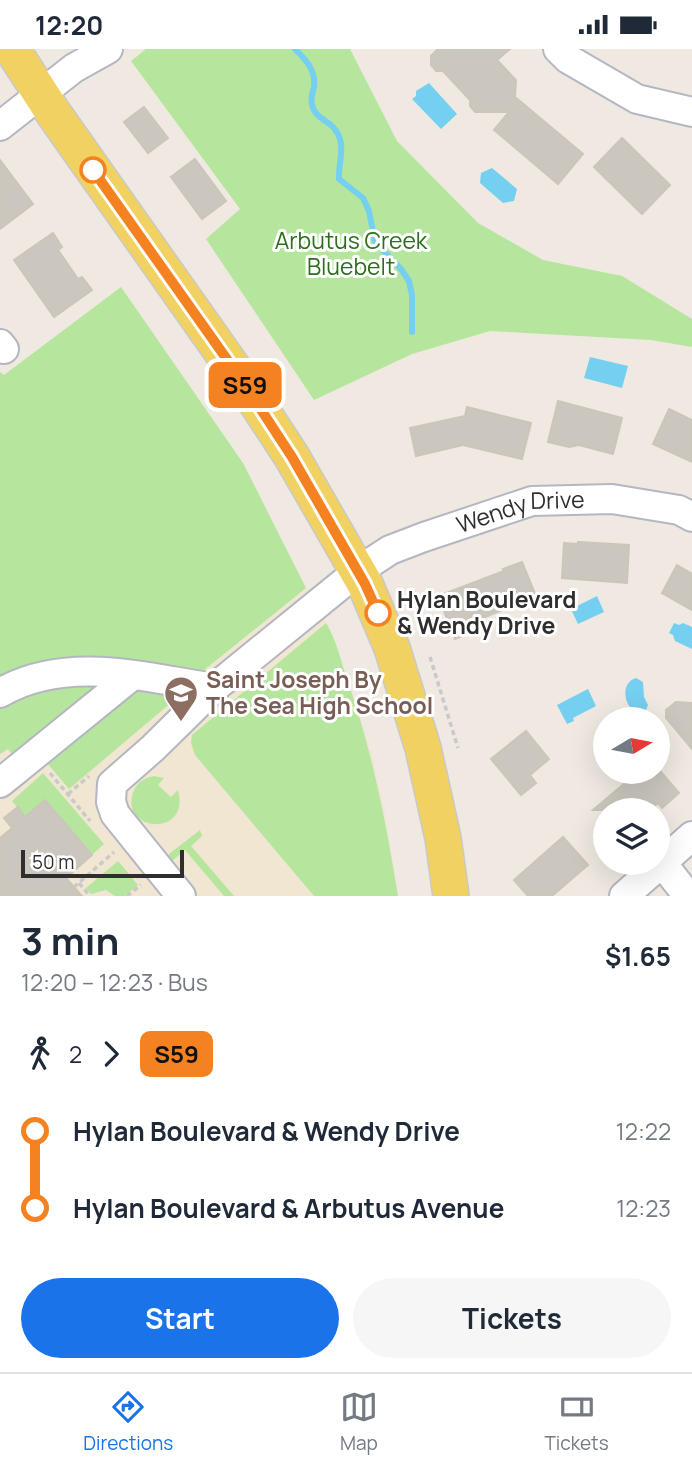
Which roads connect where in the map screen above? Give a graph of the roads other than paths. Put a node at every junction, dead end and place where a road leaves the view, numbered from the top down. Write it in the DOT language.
graph roads {
  1 [pos="12,49"];
  2 [pos="108,49"];
  3 [pos="558,49"];
  4 [pos="41,94"];
  5 [pos="692,112"];
  6 [pos="0,126"];
  7 [pos="692,517"];
  8 [pos="358,571"];
  9 [pos="134,675"];
  10 [pos="214,688"];
  11 [pos="0,694"];
  12 [pos="0,782"];
  13 [pos="692,836"];
  14 [pos="670,856"];
  15 [pos="670,873"];
  16 [pos="648,875"];
  17 [pos="181,896"];
  18 [pos="451,896"];
  19 [pos="624,896"];
  20 [pos="688,896"];
  1 -- 4 [label="main road"];
  2 -- 4 [label="street"];
  3 -- 5 [label="street"];
  4 -- 6 [label="street"];
  4 -- 8 [label="main road"];
  7 -- 8 [label="street, Wendy Drive"];
  8 -- 10 [label="street, Wendy Drive"];
  8 -- 18 [label="main road"];
  9 -- 10 [label="street"];
  9 -- 11 [label="street"];
  9 -- 12 [label="street"];
  10 -- 17 [label="street, Wendy Drive"];
  13 -- 14 [label="street"];
  15 -- 20 [label="street"];
  16 -- 19 [label="street"];
}
